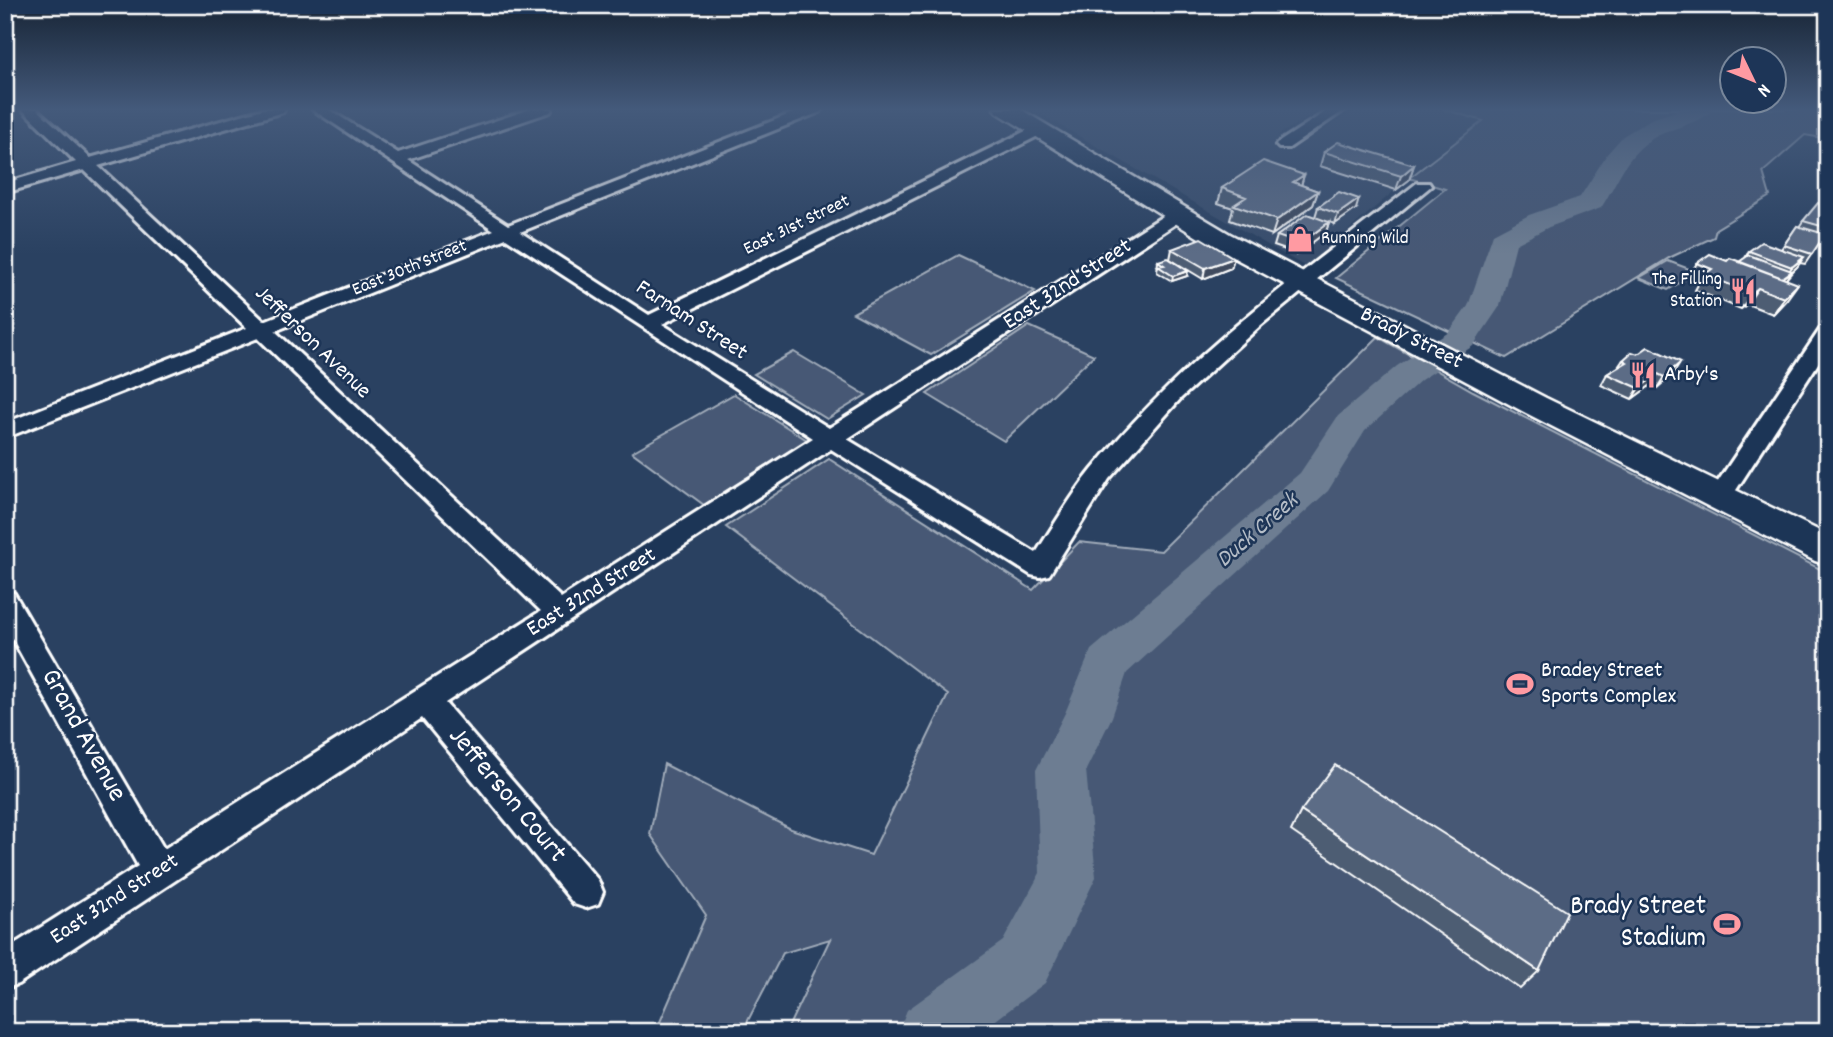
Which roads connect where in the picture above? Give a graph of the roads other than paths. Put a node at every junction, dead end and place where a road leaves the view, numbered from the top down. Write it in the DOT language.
graph roads {
  1 [pos="79,157"];
  2 [pos="109,157"];
  3 [pos="401,157"];
  4 [pos="691,157"];
  5 [pos="984,157"];
  6 [pos="1083,157"];
  7 [pos="396,159"];
  8 [pos="86,164"];
  9 [pos="1423,186"];
  10 [pos="5,188"];
  11 [pos="1177,215"];
  12 [pos="506,230"];
  13 [pos="1302,283"];
  14 [pos="649,323"];
  15 [pos="261,328"];
  16 [pos="1828,332"];
  17 [pos="5,431"];
  18 [pos="831,440"];
  19 [pos="1719,498"];
  20 [pos="1828,551"];
  21 [pos="5,600"];
  22 [pos="560,613"];
  23 [pos="425,701"];
  24 [pos="159,872"];
  25 [pos="586,892"];
  26 [pos="5,971"];
  1 -- 8 [label="street, Jefferson Avenue"];
  2 -- 8 [label="street"];
  3 -- 7 [label="street"];
  4 -- 12 [label="street, East 30th Street"];
  5 -- 14 [label="street, East 31st Street"];
  6 -- 11 [label="highway, Brady Street"];
  7 -- 12 [label="street, Farnam Street"];
  8 -- 10 [label="street"];
  8 -- 15 [label="street, Jefferson Avenue"];
  9 -- 13 [label="street"];
  11 -- 13 [label="highway, Brady Street"];
  11 -- 18 [label="street, East 32nd Street"];
  12 -- 14 [label="street, Farnam Street"];
  12 -- 15 [label="street, East 30th Street"];
  13 -- 18 [label="street, Farnam Street"];
  13 -- 19 [label="highway, Brady Street"];
  14 -- 18 [label="street, Farnam Street"];
  15 -- 17 [label="street, East 30th Street"];
  15 -- 22 [label="street, Jefferson Avenue"];
  16 -- 19 [label="street"];
  18 -- 22 [label="street, East 32nd Street"];
  19 -- 20 [label="highway, Brady Street"];
  21 -- 24 [label="street, Grand Avenue"];
  22 -- 23 [label="street, East 32nd Street"];
  23 -- 24 [label="street, East 32nd Street"];
  23 -- 25 [label="street, Jefferson Court"];
  24 -- 26 [label="street, East 32nd Street"];
}
